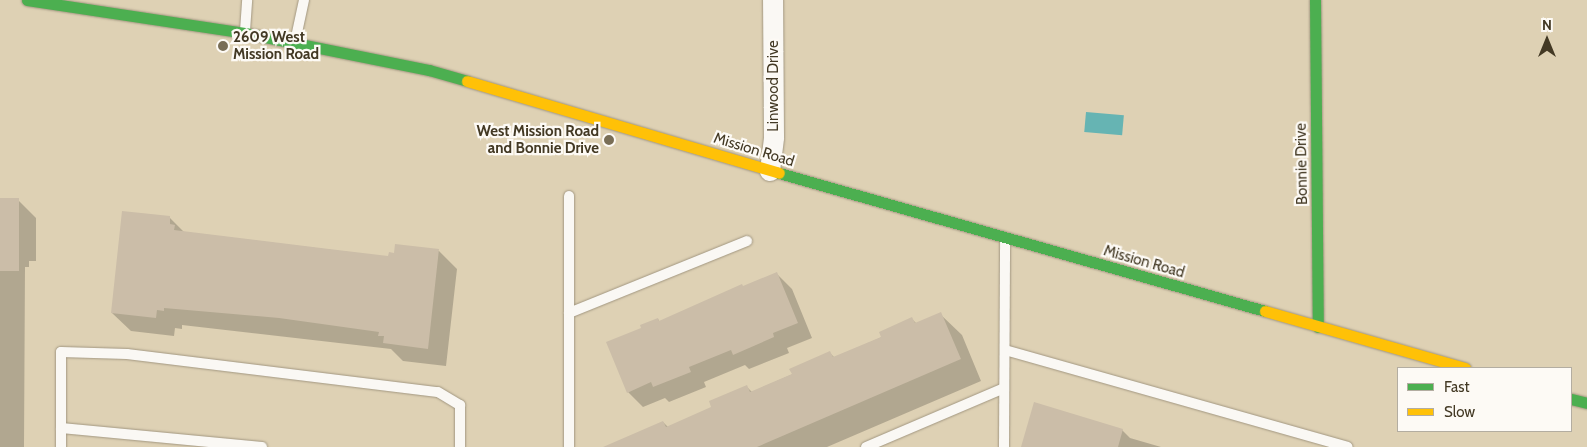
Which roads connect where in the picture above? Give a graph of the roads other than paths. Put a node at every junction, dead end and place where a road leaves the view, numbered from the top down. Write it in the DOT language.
graph roads {
  1 [pos="27,0"];
  2 [pos="247,0"];
  3 [pos="304,0"];
  4 [pos="774,0"];
  5 [pos="1315,0"];
  6 [pos="245,33"];
  7 [pos="295,42"];
  8 [pos="770,171"];
  9 [pos="569,196"];
  10 [pos="1005,238"];
  11 [pos="747,241"];
  12 [pos="569,313"];
  13 [pos="1318,327"];
  14 [pos="1005,350"];
  15 [pos="1461,367"];
  16 [pos="1004,388"];
  17 [pos="1572,399"];
  18 [pos="1587,403"];
  19 [pos="61,428"];
  20 [pos="61,447"];
  21 [pos="262,447"];
  22 [pos="460,447"];
  23 [pos="569,447"];
  24 [pos="866,447"];
  25 [pos="1004,447"];
  26 [pos="1345,447"];
  1 -- 6 [label="street, Mission Road"];
  2 -- 6 [label="lane"];
  3 -- 7 [label="lane"];
  4 -- 8 [label="street, Linwood Drive"];
  5 -- 13 [label="street, Bonnie Drive"];
  6 -- 7 [label="street, Mission Road"];
  7 -- 8 [label="street, Mission Road"];
  8 -- 10 [label="street, Mission Road"];
  9 -- 12 [label="lane"];
  10 -- 13 [label="street, Mission Road"];
  10 -- 14 [label="lane"];
  11 -- 12 [label="lane"];
  12 -- 23 [label="lane"];
  13 -- 15 [label="street, Mission Road"];
  14 -- 16 [label="lane"];
  14 -- 26 [label="lane"];
  16 -- 24 [label="lane"];
  16 -- 25 [label="lane"];
  17 -- 18 [label="street"];
  19 -- 20 [label="lane"];
  19 -- 21 [label="lane"];
  19 -- 22 [label="lane"];
}
